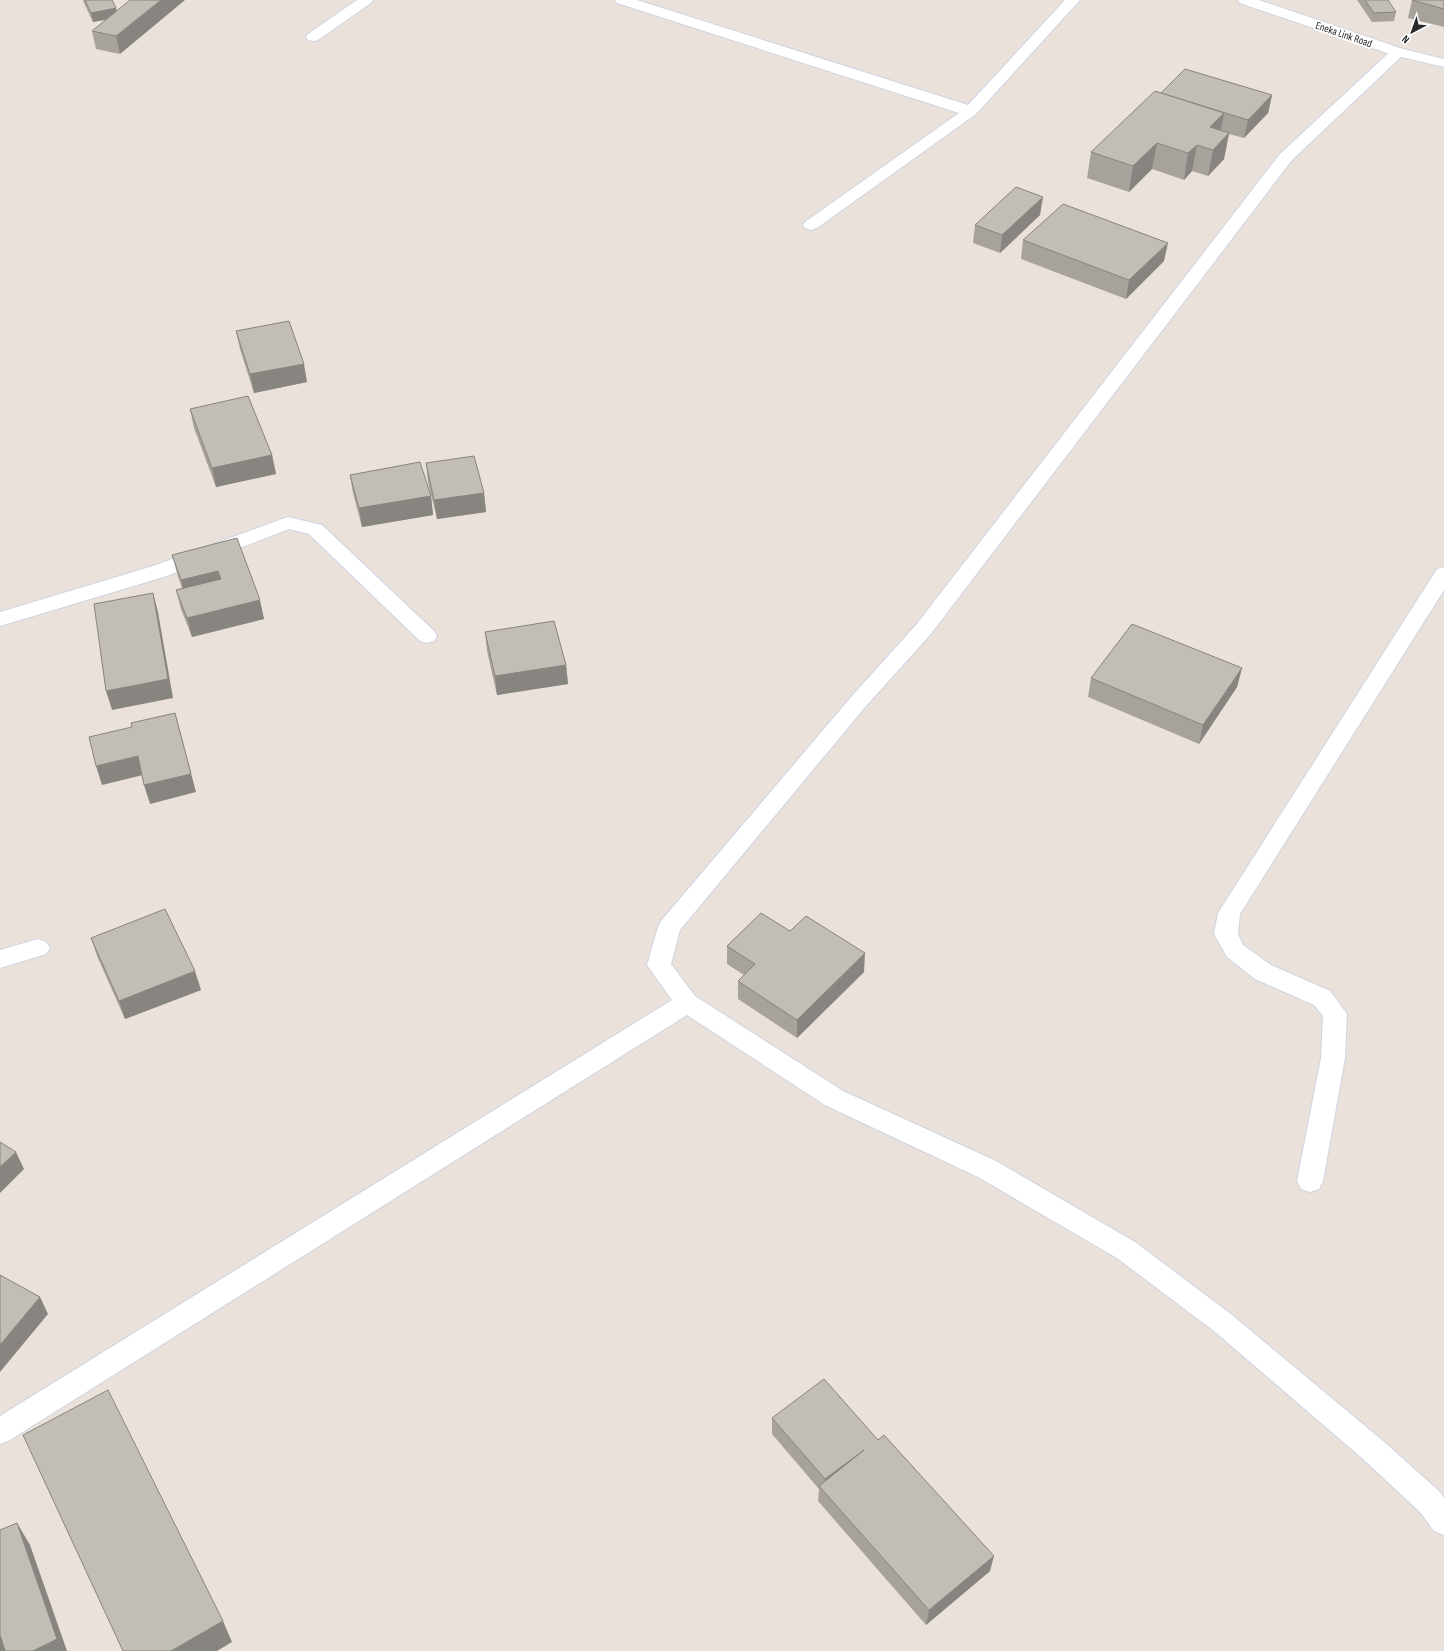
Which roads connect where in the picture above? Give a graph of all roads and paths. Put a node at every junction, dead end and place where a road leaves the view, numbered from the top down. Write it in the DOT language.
graph roads {
  1 [pos="366,0"];
  2 [pos="622,0"];
  3 [pos="1072,0"];
  4 [pos="1245,0"];
  5 [pos="313,37"];
  6 [pos="1398,52"];
  7 [pos="1444,63"];
  8 [pos="971,110"];
  9 [pos="811,225"];
  10 [pos="1444,574"];
  11 [pos="0,620"];
  12 [pos="427,636"];
  13 [pos="38,948"];
  14 [pos="0,959"];
  15 [pos="687,1002"];
  16 [pos="1310,1181"];
  17 [pos="0,1431"];
  18 [pos="1444,1521"];
  1 -- 5 [label="street"];
  2 -- 8 [label="street"];
  3 -- 8 [label="street"];
  4 -- 6 [label="street, Eneka Link Road"];
  6 -- 7 [label="street, Eneka Link Road"];
  6 -- 15 [label="street"];
  8 -- 9 [label="street"];
  10 -- 16 [label="street"];
  11 -- 12 [label="street"];
  13 -- 14 [label="street"];
  15 -- 17 [label="street"];
  15 -- 18 [label="street"];
}
